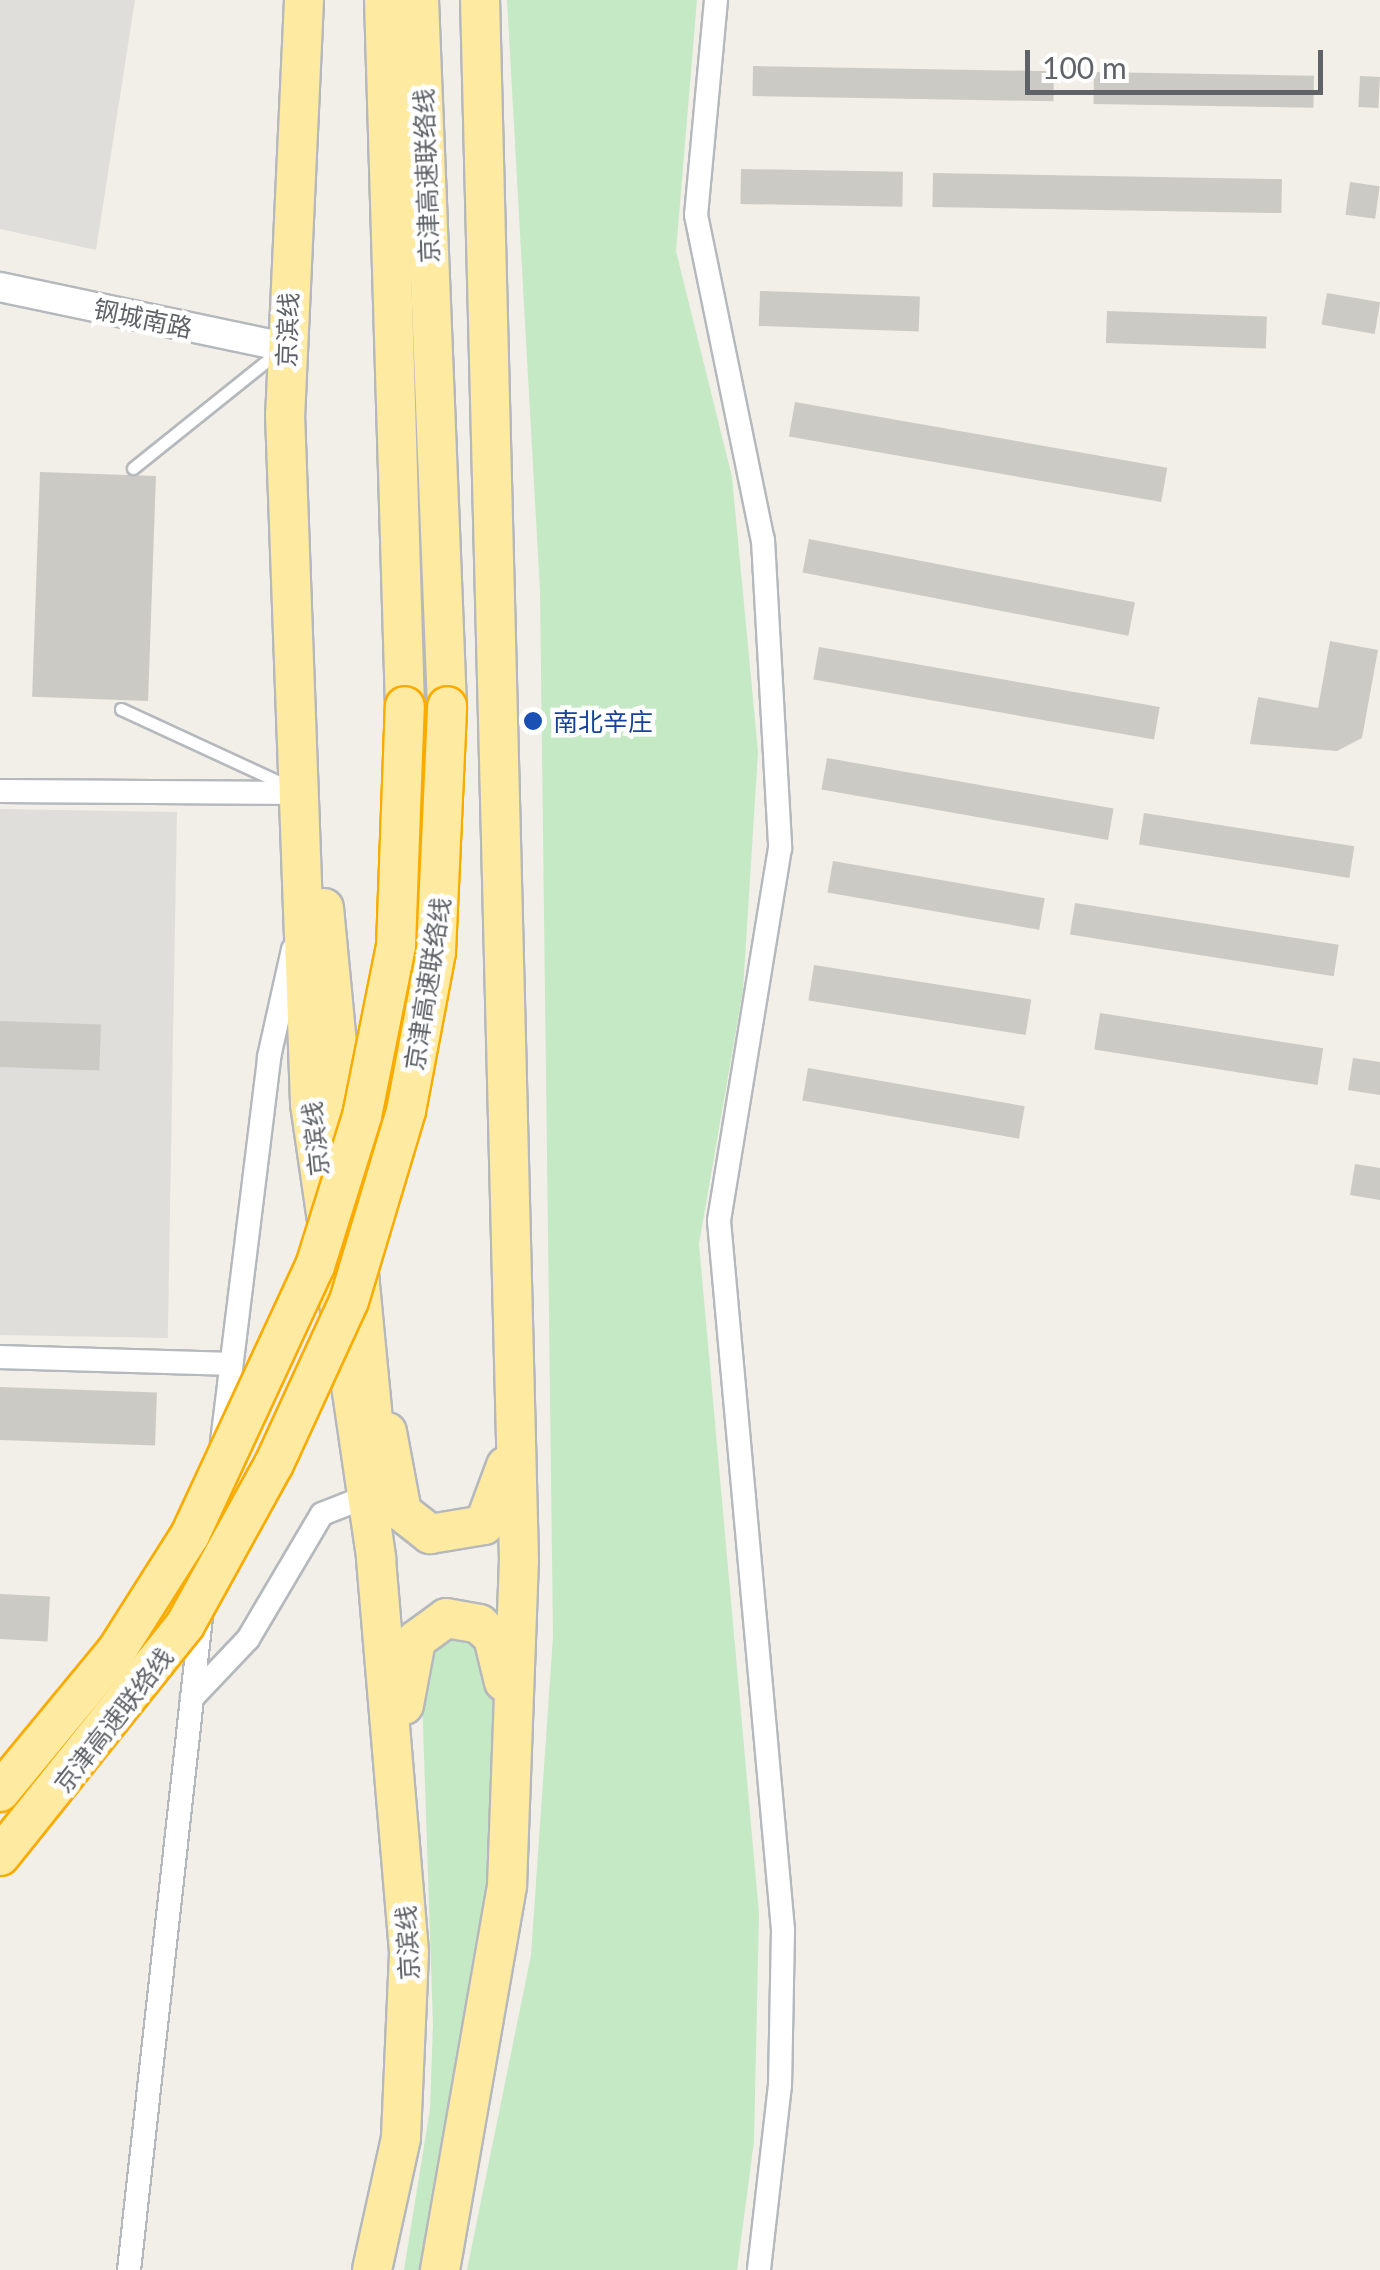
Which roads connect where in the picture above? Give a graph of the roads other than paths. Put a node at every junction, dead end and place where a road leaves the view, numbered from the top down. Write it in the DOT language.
graph roads {
  1 [pos="304,0"];
  2 [pos="384,0"];
  3 [pos="419,0"];
  4 [pos="480,0"];
  5 [pos="716,0"];
  6 [pos="0,287"];
  7 [pos="285,347"];
  8 [pos="132,468"];
  9 [pos="121,710"];
  10 [pos="0,791"];
  11 [pos="302,793"];
  12 [pos="301,912"];
  13 [pos="518,1324"];
  14 [pos="368,1341"];
  15 [pos="0,1358"];
  16 [pos="231,1364"];
  17 [pos="360,1498"];
  18 [pos="376,1559"];
  19 [pos="192,1698"];
  20 [pos="0,1792"];
  21 [pos="396,1792"];
  22 [pos="511,1824"];
  23 [pos="0,1856"];
  24 [pos="387,2220"];
  25 [pos="129,2270"];
  26 [pos="372,2270"];
  27 [pos="382,2270"];
  28 [pos="440,2270"];
  29 [pos="759,2270"];
  1 -- 7 [label="highway, 京滨线"];
  2 -- 20 [label="highway, 京津高速联络线, bridge"];
  3 -- 23 [label="highway, 京津高速联络线, bridge"];
  4 -- 13 [label="highway"];
  5 -- 29 [label="street"];
  6 -- 7 [label="street, 钢城南路"];
  7 -- 8 [label="lane"];
  7 -- 11 [label="highway, 京滨线"];
  9 -- 11 [label="lane"];
  10 -- 11 [label="street"];
  11 -- 12 [label="highway, 京滨线"];
  11 -- 14 [label="highway"];
  12 -- 16 [label="street"];
  12 -- 17 [label="highway, 京滨线"];
  13 -- 14 [label="highway"];
  13 -- 22 [label="highway"];
  14 -- 18 [label="highway"];
  15 -- 16 [label="street"];
  16 -- 19 [label="street"];
  17 -- 18 [label="highway, 京滨线"];
  17 -- 19 [label="street"];
  18 -- 21 [label="highway, 京滨线"];
  19 -- 25 [label="street"];
  21 -- 22 [label="highway"];
  21 -- 24 [label="highway, 京滨线"];
  22 -- 28 [label="highway"];
  24 -- 26 [label="highway, 京滨线"];
  24 -- 27 [label="highway"];
}
